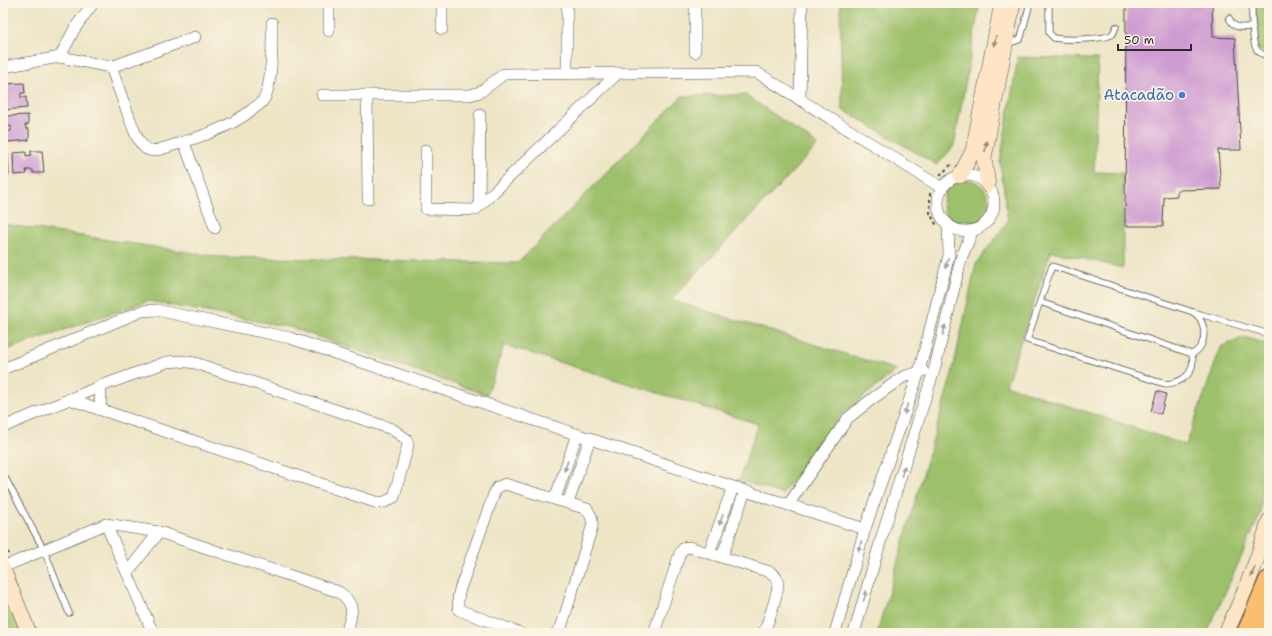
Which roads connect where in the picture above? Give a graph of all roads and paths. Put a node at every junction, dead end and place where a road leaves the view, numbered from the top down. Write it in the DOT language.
graph roads {
  1 [pos="93,3"];
  2 [pos="328,3"];
  3 [pos="442,3"];
  4 [pos="567,3"];
  5 [pos="695,3"];
  6 [pos="802,3"];
  7 [pos="1002,3"];
  8 [pos="1013,3"];
  9 [pos="1030,3"];
  10 [pos="1049,3"];
  11 [pos="1252,3"];
  12 [pos="1229,18"];
  13 [pos="272,23"];
  14 [pos="1116,27"];
  15 [pos="1253,27"];
  16 [pos="442,30"];
  17 [pos="329,31"];
  18 [pos="195,37"];
  19 [pos="1005,45"];
  20 [pos="695,52"];
  21 [pos="1269,56"];
  22 [pos="60,57"];
  23 [pos="3,67"];
  24 [pos="111,67"];
  25 [pos="618,72"];
  26 [pos="567,73"];
  27 [pos="322,94"];
  28 [pos="367,95"];
  29 [pos="800,100"];
  30 [pos="480,115"];
  31 [pos="184,142"];
  32 [pos="426,150"];
  33 [pos="960,176"];
  34 [pos="988,185"];
  35 [pos="942,188"];
  36 [pos="368,199"];
  37 [pos="479,206"];
  38 [pos="948,224"];
  39 [pos="215,228"];
  40 [pos="973,230"];
  41 [pos="1040,302"];
  42 [pos="1193,312"];
  43 [pos="1216,319"];
  44 [pos="1203,326"];
  45 [pos="1269,334"];
  46 [pos="1192,354"];
  47 [pos="935,368"];
  48 [pos="3,369"];
  49 [pos="919,372"];
  50 [pos="100,386"];
  51 [pos="69,399"];
  52 [pos="100,410"];
  53 [pos="3,427"];
  54 [pos="577,434"];
  55 [pos="590,438"];
  56 [pos="3,474"];
  57 [pos="733,487"];
  58 [pos="745,491"];
  59 [pos="555,499"];
  60 [pos="568,503"];
  61 [pos="788,504"];
  62 [pos="1269,522"];
  63 [pos="106,524"];
  64 [pos="865,529"];
  65 [pos="159,532"];
  66 [pos="44,550"];
  67 [pos="710,553"];
  68 [pos="722,557"];
  69 [pos="3,568"];
  70 [pos="127,573"];
  71 [pos="1269,581"];
  72 [pos="69,613"];
  73 [pos="1269,623"];
  74 [pos="29,633"];
  75 [pos="153,633"];
  76 [pos="346,633"];
  77 [pos="520,633"];
  78 [pos="556,633"];
  79 [pos="654,633"];
  80 [pos="764,633"];
  81 [pos="835,633"];
  82 [pos="854,633"];
  83 [pos="1226,633"];
  84 [pos="1247,633"];
  85 [pos="1265,633"];
  1 -- 22 [label="street"];
  2 -- 17 [label="street"];
  3 -- 16 [label="street"];
  4 -- 26 [label="street"];
  5 -- 20 [label="street"];
  6 -- 29 [label="street"];
  7 -- 33 [label="street, one-way"];
  8 -- 19 [label="street"];
  9 -- 19 [label="lane"];
  10 -- 14 [label="lane"];
  11 -- 15 [label="lane"];
  12 -- 15 [label="lane"];
  13 -- 31 [label="street"];
  15 -- 21 [label="lane"];
  18 -- 24 [label="street"];
  34 -- 19 [label="street, one-way"];
  22 -- 23 [label="street"];
  22 -- 24 [label="street"];
  24 -- 31 [label="street"];
  25 -- 26 [label="street"];
  25 -- 29 [label="street"];
  25 -- 37 [label="street"];
  26 -- 28 [label="street"];
  27 -- 28 [label="street"];
  28 -- 36 [label="street"];
  29 -- 35 [label="street"];
  30 -- 37 [label="street"];
  31 -- 39 [label="street"];
  32 -- 37 [label="street"];
  33 -- 34 [label="street"];
  33 -- 35 [label="street"];
  34 -- 40 [label="street"];
  35 -- 38 [label="street"];
  38 -- 40 [label="street"];
  38 -- 49 [label="street, one-way"];
  47 -- 40 [label="street, one-way"];
  41 -- 42 [label="lane"];
  41 -- 46 [label="lane"];
  41 -- 46 [label="lane"];
  42 -- 43 [label="lane"];
  42 -- 44 [label="lane"];
  43 -- 44 [label="lane"];
  43 -- 45 [label="lane"];
  44 -- 46 [label="lane"];
  47 -- 49 [label="street"];
  82 -- 47 [label="street, one-way"];
  48 -- 54 [label="street"];
  49 -- 61 [label="street"];
  49 -- 64 [label="street, one-way"];
  50 -- 51 [label="street"];
  50 -- 52 [label="street"];
  50 -- 52 [label="street"];
  51 -- 52 [label="street"];
  51 -- 53 [label="street"];
  54 -- 55 [label="street"];
  54 -- 59 [label="street, one-way"];
  55 -- 57 [label="street"];
  55 -- 60 [label="street"];
  56 -- 66 [label="lane"];
  57 -- 58 [label="street"];
  57 -- 67 [label="street, one-way"];
  58 -- 61 [label="street"];
  58 -- 68 [label="street"];
  59 -- 60 [label="street"];
  59 -- 77 [label="street"];
  60 -- 78 [label="street"];
  61 -- 64 [label="street"];
  62 -- 83 [label="street, one-way"];
  63 -- 65 [label="street"];
  63 -- 66 [label="street"];
  63 -- 70 [label="street"];
  64 -- 81 [label="street, one-way"];
  65 -- 70 [label="street"];
  65 -- 76 [label="street"];
  66 -- 69 [label="street"];
  66 -- 72 [label="lane"];
  67 -- 68 [label="street"];
  67 -- 79 [label="street"];
  68 -- 80 [label="street"];
  69 -- 74 [label="street"];
  70 -- 75 [label="street"];
  71 -- 84 [label="highway"];
  73 -- 85 [label="highway"];
}
